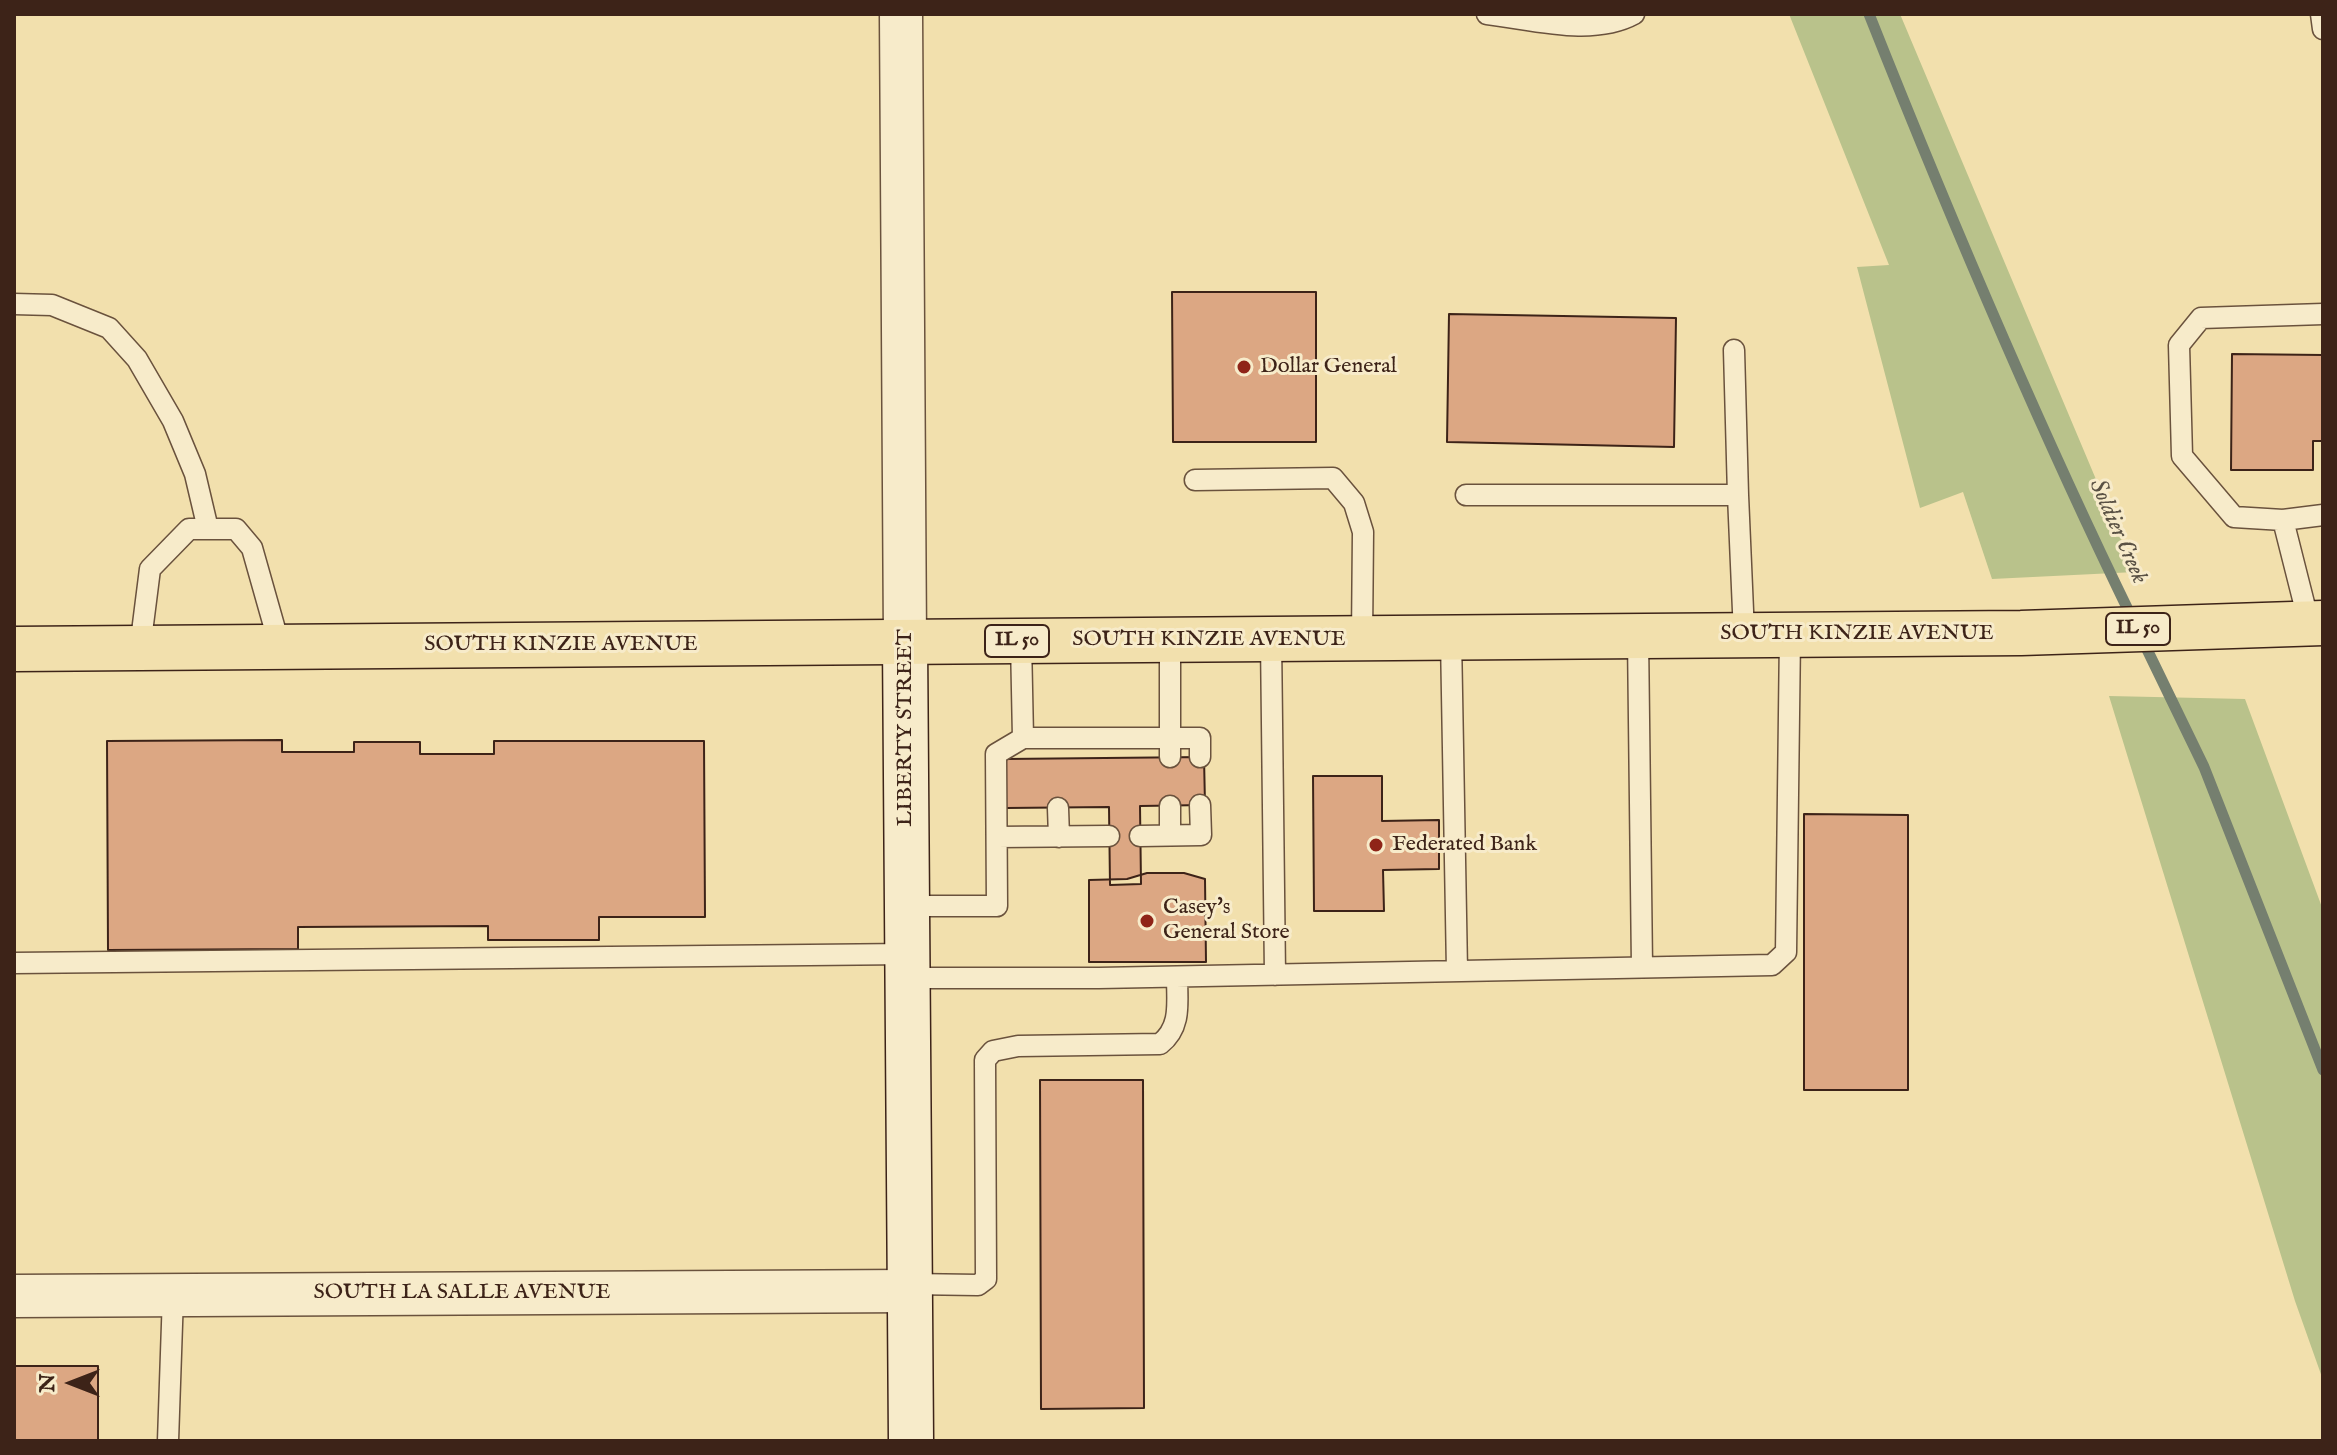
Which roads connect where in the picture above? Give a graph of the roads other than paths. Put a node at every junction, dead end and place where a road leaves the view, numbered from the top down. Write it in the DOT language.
graph roads {
  1 [pos="901,14"];
  2 [pos="1487,14"];
  3 [pos="1634,14"];
  4 [pos="2321,14"];
  5 [pos="2323,29"];
  6 [pos="14,304"];
  7 [pos="2323,314"];
  8 [pos="1734,350"];
  9 [pos="1195,480"];
  10 [pos="1466,495"];
  11 [pos="1738,495"];
  12 [pos="2323,515"];
  13 [pos="2283,520"];
  14 [pos="208,529"];
  15 [pos="2316,623"];
  16 [pos="1744,634"];
  17 [pos="1790,635"];
  18 [pos="1638,637"];
  19 [pos="1362,638"];
  20 [pos="1451,638"];
  21 [pos="1271,639"];
  22 [pos="1170,640"];
  23 [pos="1021,641"];
  24 [pos="905,642"];
  25 [pos="280,647"];
  26 [pos="140,648"];
  27 [pos="14,649"];
  28 [pos="1023,738"];
  29 [pos="1170,748"];
  30 [pos="1200,757"];
  31 [pos="1200,805"];
  32 [pos="1170,806"];
  33 [pos="1058,808"];
  34 [pos="1170,835"];
  35 [pos="1109,836"];
  36 [pos="1140,836"];
  37 [pos="997,837"];
  38 [pos="1059,837"];
  39 [pos="907,906"];
  40 [pos="14,963"];
  41 [pos="908,966"];
  42 [pos="1642,967"];
  43 [pos="1457,971"];
  44 [pos="1275,975"];
  45 [pos="1177,977"];
  46 [pos="910,1288"];
  47 [pos="173,1295"];
  48 [pos="14,1296"];
  49 [pos="168,1441"];
  50 [pos="911,1441"];
  1 -- 24 [label="street, LIBERTY STREET"];
  2 -- 3 [label="lane"];
  4 -- 5 [label="lane"];
  6 -- 14 [label="lane"];
  7 -- 13 [label="lane"];
  8 -- 11 [label="lane"];
  9 -- 19 [label="lane"];
  10 -- 11 [label="lane"];
  11 -- 16 [label="lane"];
  12 -- 13 [label="lane"];
  13 -- 15 [label="lane"];
  14 -- 25 [label="lane"];
  14 -- 26 [label="lane"];
  15 -- 17 [label="main road, SOUTH KINZIE AVENUE / IL 50"];
  16 -- 17 [label="main road, SOUTH KINZIE AVENUE / IL 50"];
  16 -- 18 [label="main road, SOUTH KINZIE AVENUE / IL 50"];
  17 -- 42 [label="lane"];
  18 -- 20 [label="main road, SOUTH KINZIE AVENUE / IL 50"];
  18 -- 42 [label="lane"];
  19 -- 20 [label="main road, SOUTH KINZIE AVENUE / IL 50"];
  19 -- 21 [label="main road, SOUTH KINZIE AVENUE / IL 50"];
  20 -- 43 [label="lane"];
  21 -- 22 [label="main road, SOUTH KINZIE AVENUE / IL 50"];
  21 -- 44 [label="lane"];
  22 -- 23 [label="main road, SOUTH KINZIE AVENUE / IL 50"];
  22 -- 29 [label="lane"];
  23 -- 24 [label="main road, SOUTH KINZIE AVENUE / IL 50"];
  23 -- 28 [label="lane"];
  24 -- 25 [label="main road, SOUTH KINZIE AVENUE / IL 50"];
  24 -- 39 [label="street, LIBERTY STREET"];
  25 -- 26 [label="main road, SOUTH KINZIE AVENUE / IL 50"];
  26 -- 27 [label="main road, SOUTH KINZIE AVENUE / IL 50"];
  28 -- 29 [label="lane"];
  28 -- 37 [label="lane"];
  29 -- 30 [label="lane"];
  31 -- 34 [label="lane"];
  32 -- 34 [label="lane"];
  33 -- 38 [label="lane"];
  34 -- 36 [label="lane"];
  35 -- 38 [label="lane"];
  37 -- 38 [label="lane"];
  37 -- 39 [label="lane"];
  39 -- 41 [label="street, LIBERTY STREET"];
  40 -- 41 [label="lane"];
  41 -- 45 [label="lane"];
  41 -- 46 [label="street, LIBERTY STREET"];
  42 -- 43 [label="lane"];
  43 -- 44 [label="lane"];
  44 -- 45 [label="lane"];
  45 -- 46 [label="lane"];
  46 -- 47 [label="street, SOUTH LA SALLE AVENUE"];
  46 -- 50 [label="street, LIBERTY STREET"];
  47 -- 48 [label="street, SOUTH LA SALLE AVENUE"];
  47 -- 49 [label="lane"];
}
